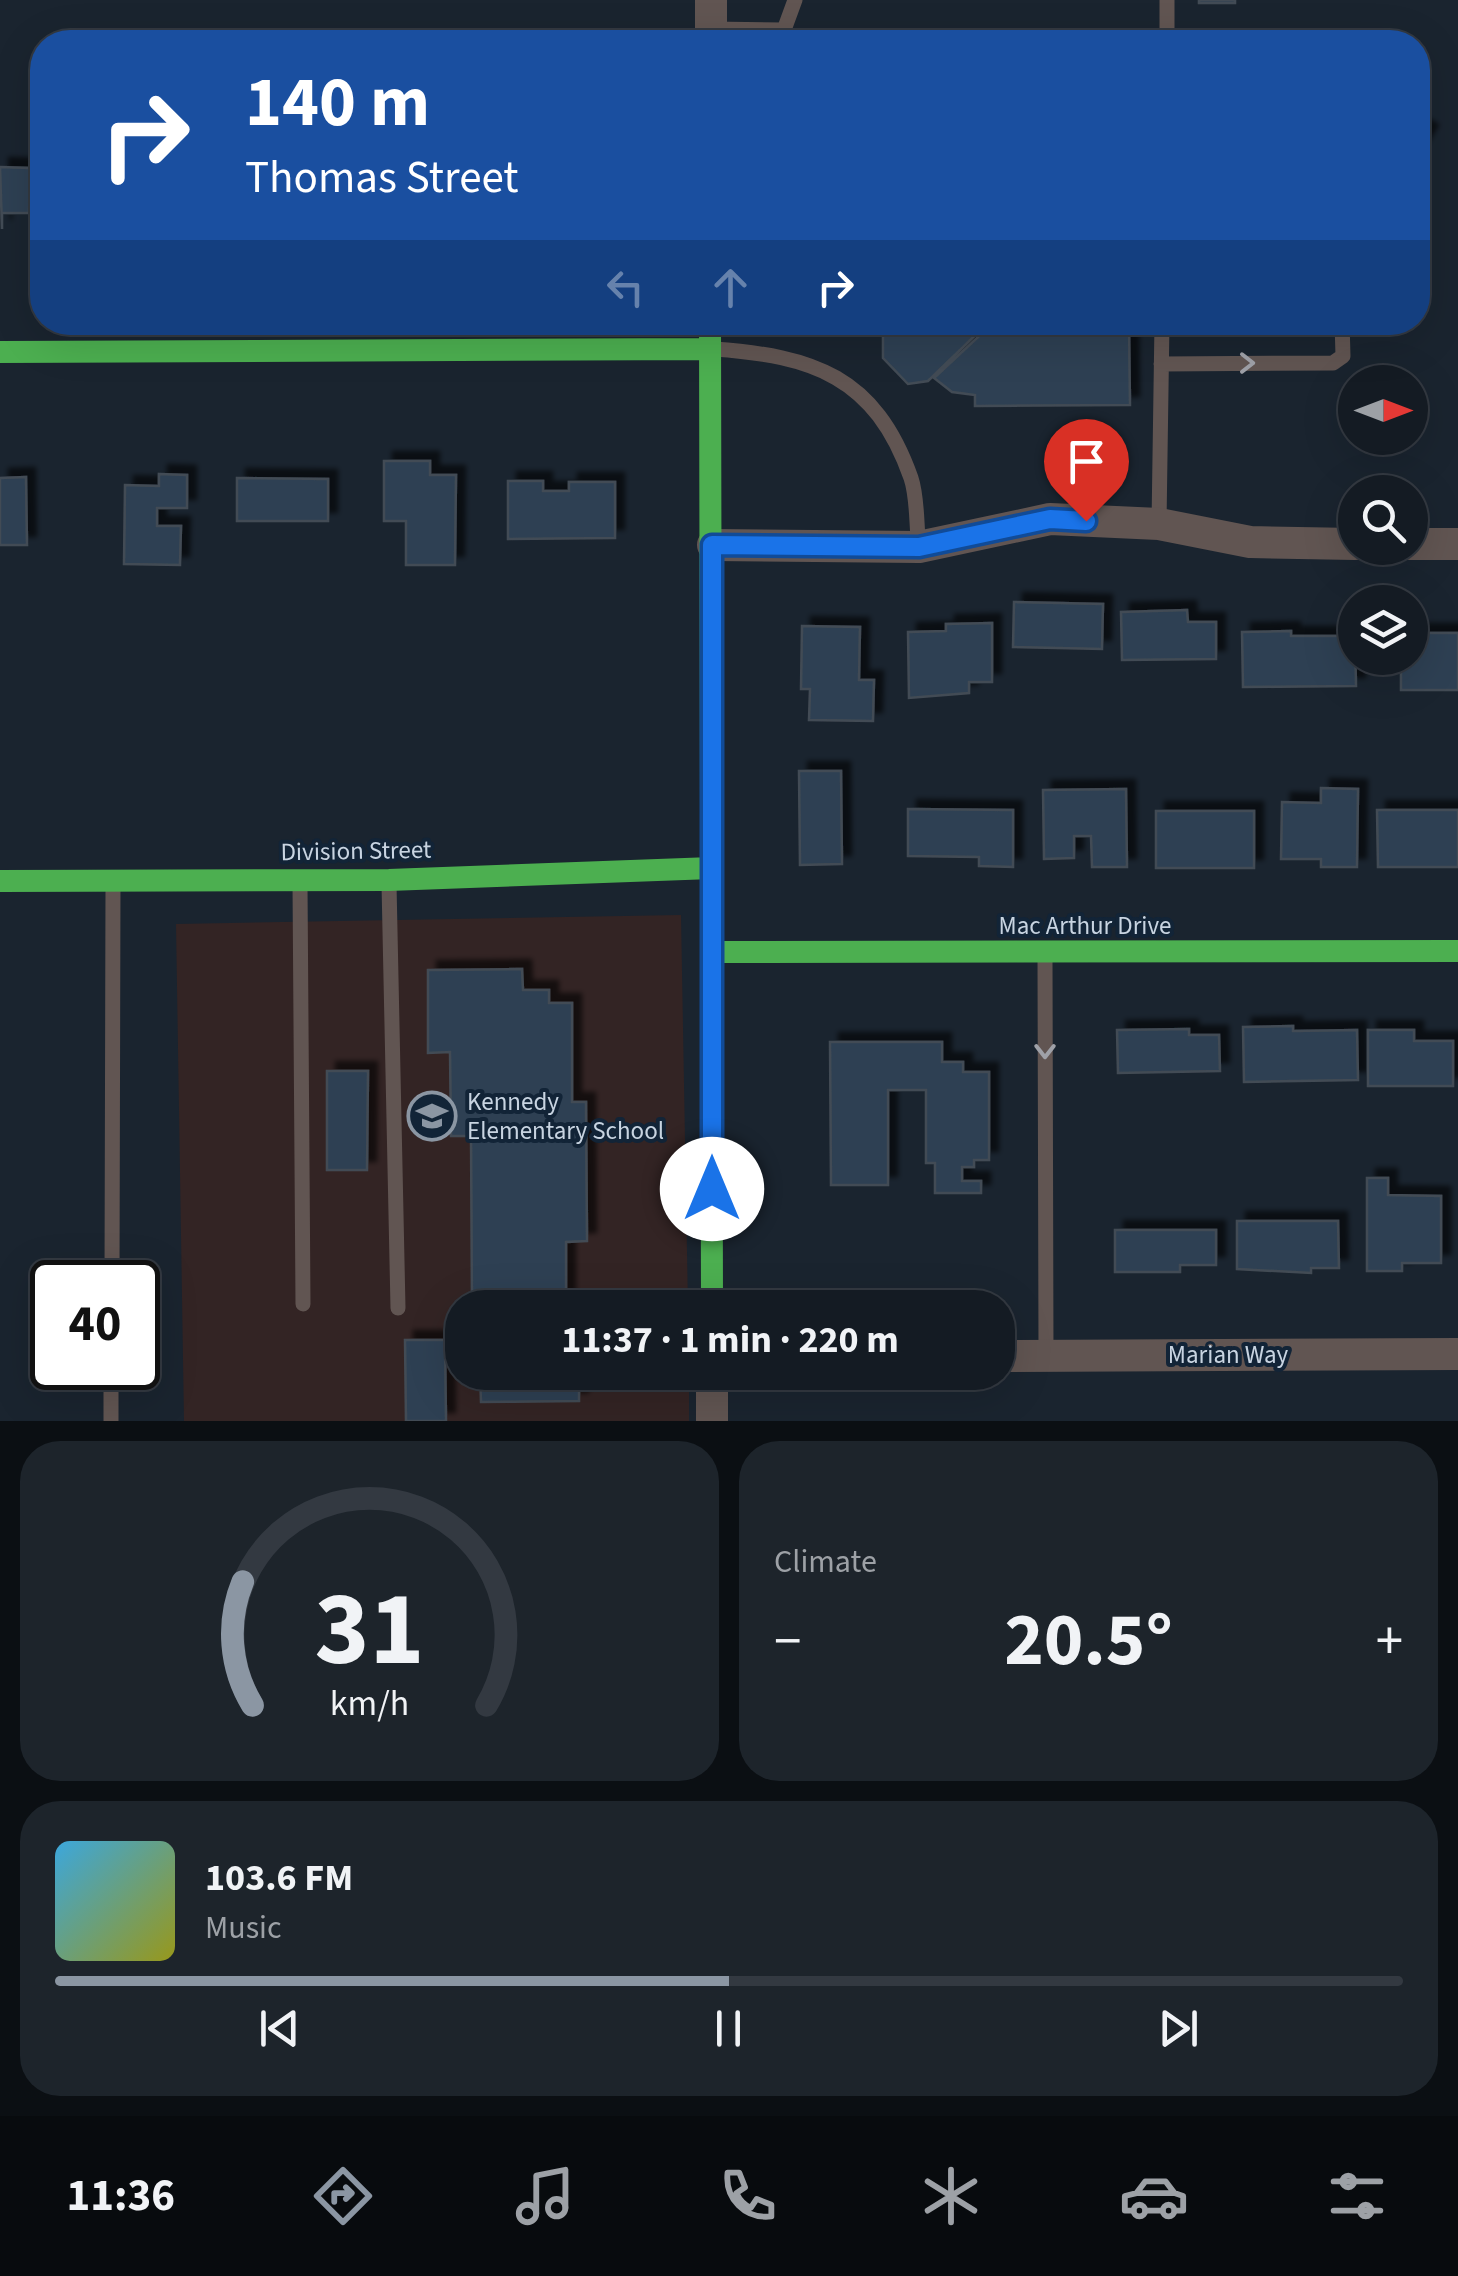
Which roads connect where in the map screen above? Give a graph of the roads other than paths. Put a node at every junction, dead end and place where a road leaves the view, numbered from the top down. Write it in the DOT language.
graph roads {
  1 [pos="795,0"];
  2 [pos="1167,0"];
  3 [pos="711,24"];
  4 [pos="749,30"];
  5 [pos="788,30"];
  6 [pos="1167,30"];
  7 [pos="710,335"];
  8 [pos="1162,335"];
  9 [pos="1342,335"];
  10 [pos="710,349"];
  11 [pos="0,352"];
  12 [pos="1162,364"];
  13 [pos="1159,524"];
  14 [pos="1338,544"];
  15 [pos="1428,544"];
  16 [pos="1458,544"];
  17 [pos="712,545"];
  18 [pos="919,547"];
  19 [pos="712,868"];
  20 [pos="113,880"];
  21 [pos="300,880"];
  22 [pos="389,880"];
  23 [pos="0,881"];
  24 [pos="1458,950"];
  25 [pos="712,952"];
  26 [pos="1046,954"];
  27 [pos="112,1260"];
  28 [pos="712,1290"];
  29 [pos="303,1304"];
  30 [pos="398,1308"];
  31 [pos="1458,1354"];
  32 [pos="1015,1356"];
  33 [pos="1046,1356"];
  34 [pos="111,1390"];
  35 [pos="712,1390"];
  36 [pos="111,1421"];
  37 [pos="712,1421"];
  1 -- 5 [label="lane"];
  2 -- 6 [label="lane"];
  3 -- 4 [label="lane"];
  7 -- 10 [label="street"];
  8 -- 12 [label="lane"];
  12 -- 9 [label="lane, one-way"];
  10 -- 11 [label="street"];
  10 -- 17 [label="street"];
  10 -- 18 [label="lane"];
  12 -- 13 [label="lane"];
  13 -- 14 [label="street"];
  13 -- 18 [label="street"];
  15 -- 16 [label="street"];
  17 -- 18 [label="street"];
  17 -- 19 [label="street"];
  19 -- 22 [label="street, Division Street"];
  19 -- 25 [label="street"];
  20 -- 21 [label="street, Division Street"];
  20 -- 23 [label="street, Division Street"];
  20 -- 27 [label="lane"];
  21 -- 22 [label="street, Division Street"];
  21 -- 29 [label="lane"];
  22 -- 30 [label="lane"];
  24 -- 26 [label="street, Mac Arthur Drive"];
  25 -- 26 [label="street, Mac Arthur Drive"];
  25 -- 28 [label="street"];
  26 -- 33 [label="lane, one-way"];
  31 -- 33 [label="street, Marian Way"];
  32 -- 33 [label="street, Marian Way"];
  34 -- 36 [label="lane"];
  35 -- 37 [label="street"];
}
